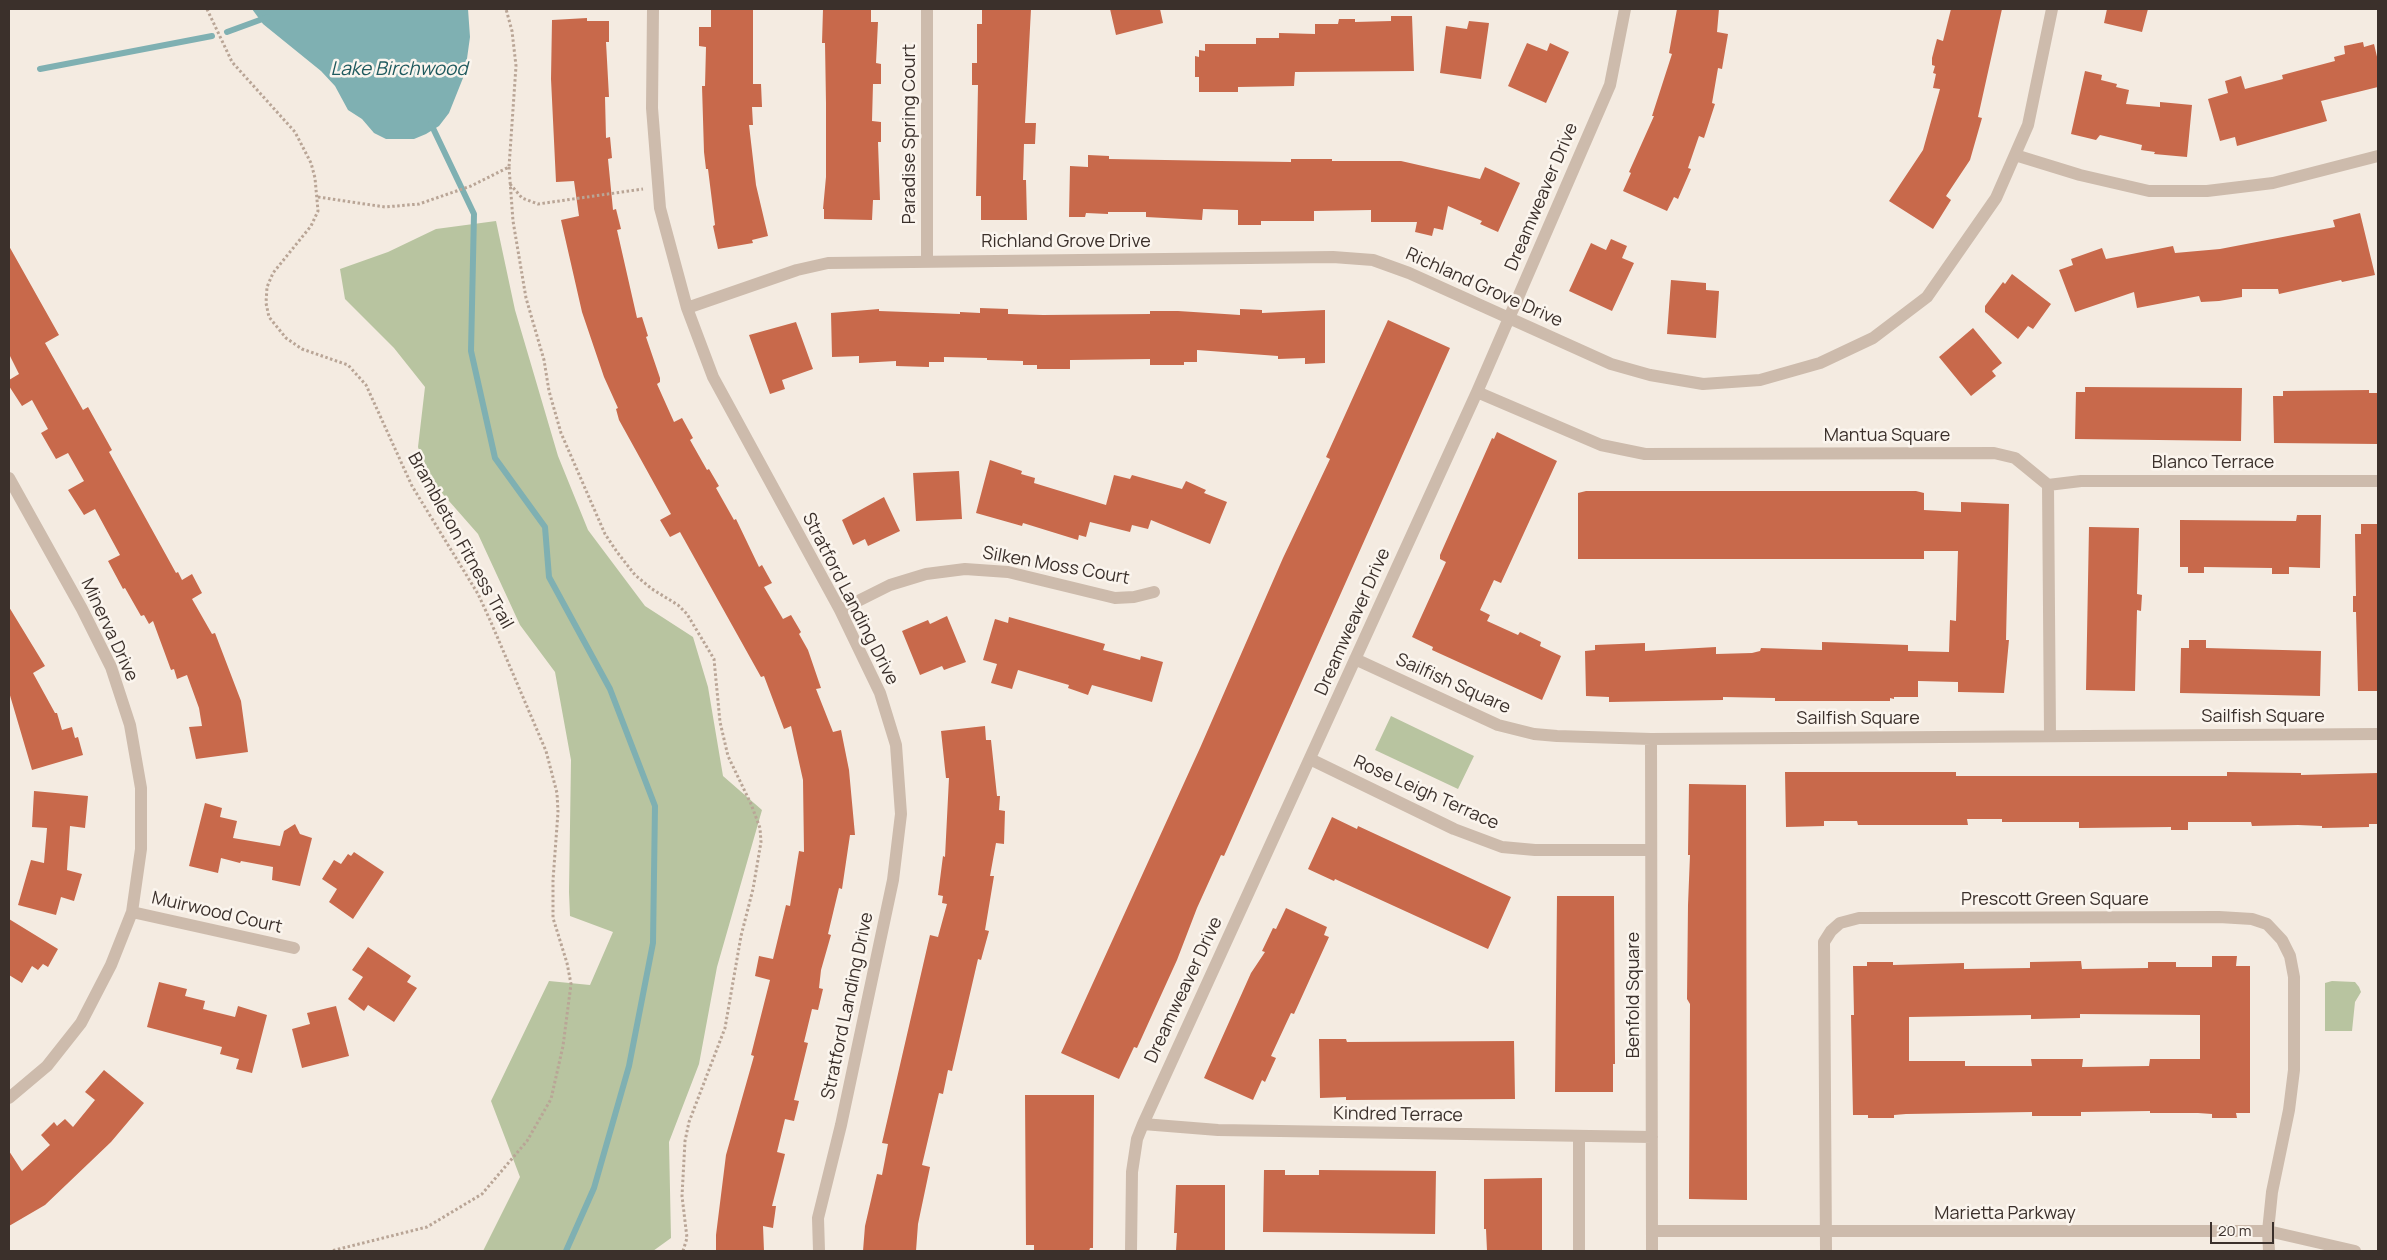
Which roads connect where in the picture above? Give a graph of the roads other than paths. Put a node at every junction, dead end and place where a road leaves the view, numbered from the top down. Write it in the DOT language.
graph roads {
  1 [pos="653,9"];
  2 [pos="927,9"];
  3 [pos="1625,9"];
  4 [pos="2052,9"];
  5 [pos="2015,155"];
  6 [pos="2378,156"];
  7 [pos="927,260"];
  8 [pos="687,308"];
  9 [pos="1508,319"];
  10 [pos="1477,392"];
  11 [pos="9,478"];
  12 [pos="2378,481"];
  13 [pos="2048,485"];
  14 [pos="1154,592"];
  15 [pos="840,610"];
  16 [pos="1355,659"];
  17 [pos="2378,734"];
  18 [pos="2050,735"];
  19 [pos="1652,739"];
  20 [pos="1310,759"];
  21 [pos="1650,850"];
  22 [pos="132,912"];
  23 [pos="294,948"];
  24 [pos="9,1098"];
  25 [pos="1143,1124"];
  26 [pos="1579,1136"];
  27 [pos="1652,1136"];
  28 [pos="1652,1231"];
  29 [pos="1826,1231"];
  30 [pos="2268,1231"];
  31 [pos="819,1251"];
  32 [pos="1131,1251"];
  33 [pos="1579,1251"];
  34 [pos="1652,1251"];
  35 [pos="1826,1251"];
  36 [pos="2269,1251"];
  37 [pos="2355,1251"];
  1 -- 8 [label="street, Stratford Landing Drive"];
  2 -- 7 [label="street, Paradise Spring Court"];
  3 -- 9 [label="street, Dreamweaver Drive"];
  4 -- 5 [label="street, Richland Grove Drive"];
  5 -- 6 [label="street"];
  5 -- 9 [label="street, Richland Grove Drive"];
  7 -- 8 [label="street, Richland Grove Drive"];
  7 -- 9 [label="street, Richland Grove Drive"];
  8 -- 15 [label="street, Stratford Landing Drive"];
  9 -- 10 [label="street, Dreamweaver Drive"];
  10 -- 13 [label="street, Mantua Square"];
  10 -- 16 [label="street, Dreamweaver Drive"];
  11 -- 22 [label="street, Minerva Drive"];
  12 -- 13 [label="street, Blanco Terrace"];
  13 -- 18 [label="street"];
  14 -- 15 [label="street, Silken Moss Court"];
  15 -- 31 [label="street, Stratford Landing Drive"];
  16 -- 19 [label="street, Sailfish Square"];
  16 -- 20 [label="street, Dreamweaver Drive"];
  17 -- 18 [label="street, Sailfish Square"];
  18 -- 19 [label="street, Sailfish Square"];
  19 -- 21 [label="street, Benfold Square"];
  20 -- 21 [label="street, Rose Leigh Terrace"];
  20 -- 25 [label="street, Dreamweaver Drive"];
  21 -- 27 [label="street, Benfold Square"];
  22 -- 23 [label="street, Muirwood Court"];
  22 -- 24 [label="street, Minerva Drive"];
  25 -- 26 [label="street, Kindred Terrace"];
  25 -- 32 [label="street, Dreamweaver Drive"];
  26 -- 27 [label="street, Kindred Terrace"];
  26 -- 33 [label="street"];
  27 -- 28 [label="street, Benfold Square"];
  28 -- 29 [label="street, Marietta Parkway"];
  28 -- 34 [label="street, Benfold Square"];
  29 -- 30 [label="street, Marietta Parkway"];
  29 -- 30 [label="street, Prescott Green Square"];
  29 -- 35 [label="street"];
  30 -- 36 [label="street"];
  30 -- 37 [label="street, Marietta Parkway"];
}
